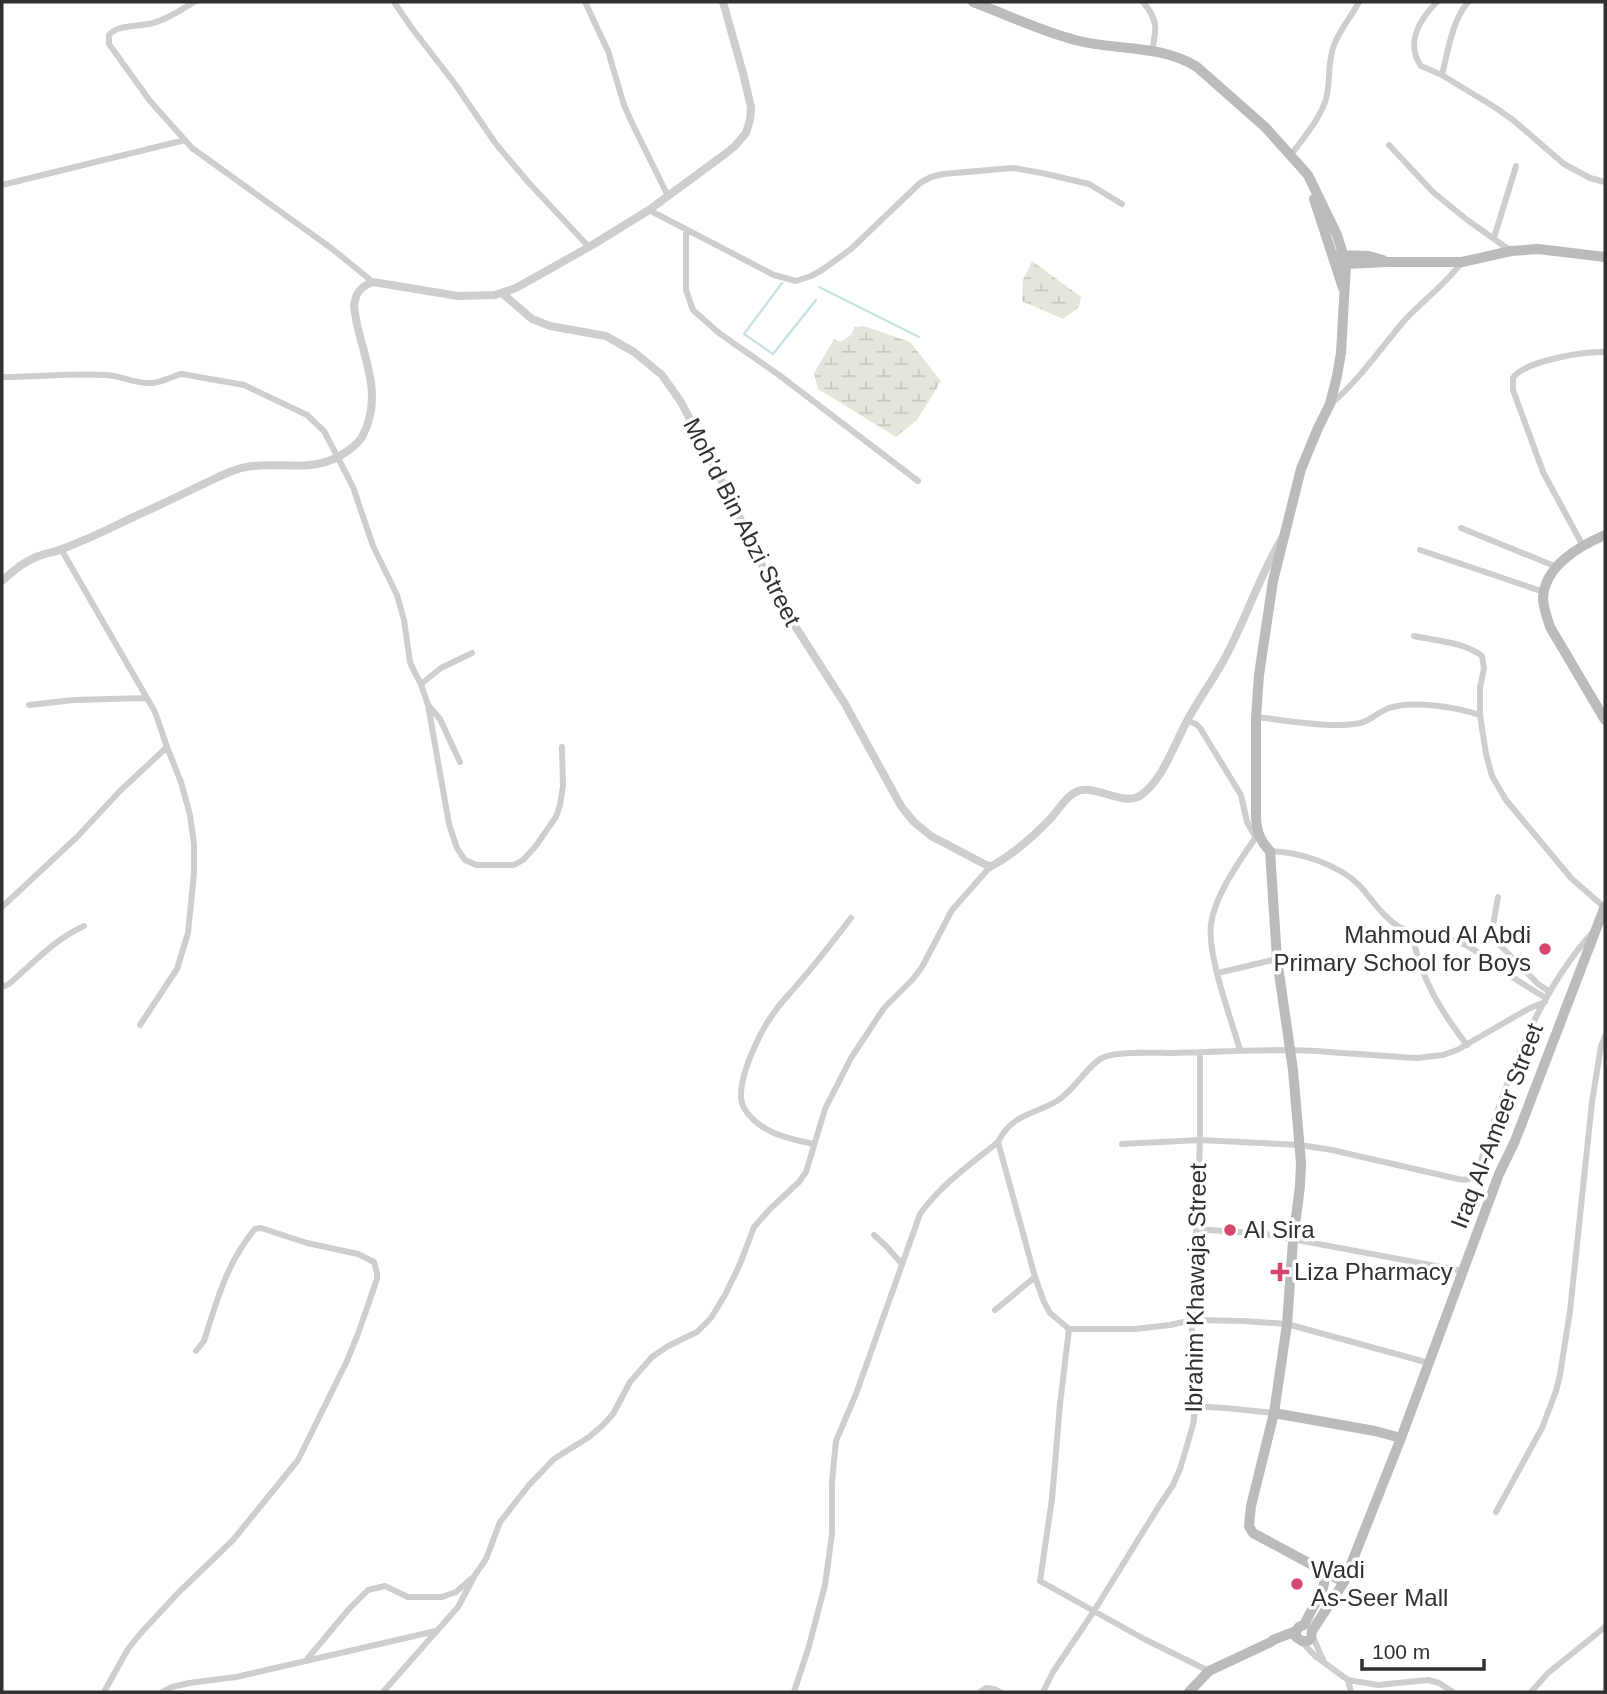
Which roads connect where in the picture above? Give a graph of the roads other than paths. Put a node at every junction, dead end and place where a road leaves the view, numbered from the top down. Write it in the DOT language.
graph roads {
  1 [pos="194,2"];
  2 [pos="394,2"];
  3 [pos="584,2"];
  4 [pos="723,2"];
  5 [pos="973,2"];
  6 [pos="1143,2"];
  7 [pos="1359,2"];
  8 [pos="1437,2"];
  9 [pos="1468,2"];
  10 [pos="1152,50"];
  11 [pos="1442,75"];
  12 [pos="186,140"];
  13 [pos="1389,145"];
  14 [pos="1291,155"];
  15 [pos="1516,166"];
  16 [pos="1605,182"];
  17 [pos="2,185"];
  18 [pos="668,196"];
  19 [pos="1122,204"];
  20 [pos="649,210"];
  21 [pos="686,230"];
  22 [pos="1494,239"];
  23 [pos="589,247"];
  24 [pos="1511,251"];
  25 [pos="1605,257"];
  26 [pos="1339,260"];
  27 [pos="1462,262"];
  28 [pos="373,282"];
  29 [pos="503,293"];
  30 [pos="1605,352"];
  31 [pos="2,377"];
  32 [pos="1330,404"];
  33 [pos="338,458"];
  34 [pos="918,481"];
  35 [pos="1461,528"];
  36 [pos="1285,533"];
  37 [pos="1605,535"];
  38 [pos="1583,546"];
  39 [pos="61,549"];
  40 [pos="1420,550"];
  41 [pos="1557,567"];
  42 [pos="2,581"];
  43 [pos="1544,592"];
  44 [pos="1414,636"];
  45 [pos="472,653"];
  46 [pos="421,684"];
  47 [pos="147,698"];
  48 [pos="29,705"];
  49 [pos="428,705"];
  50 [pos="1480,715"];
  51 [pos="1256,717"];
  52 [pos="1605,720"];
  53 [pos="1187,721"];
  54 [pos="167,747"];
  55 [pos="562,747"];
  56 [pos="460,762"];
  57 [pos="1257,836"];
  58 [pos="1270,851"];
  59 [pos="990,867"];
  60 [pos="1498,897"];
  61 [pos="1605,906"];
  62 [pos="2,908"];
  63 [pos="851,918"];
  64 [pos="84,926"];
  65 [pos="1595,930"];
  66 [pos="1412,932"];
  67 [pos="1277,959"];
  68 [pos="1218,973"];
  69 [pos="2,987"];
  70 [pos="1547,997"];
  71 [pos="140,1026"];
  72 [pos="1605,1036"];
  73 [pos="1467,1045"];
  74 [pos="1240,1050"];
  75 [pos="1291,1051"];
  76 [pos="1200,1052"];
  77 [pos="1200,1140"];
  78 [pos="998,1142"];
  79 [pos="814,1144"];
  80 [pos="1122,1144"];
  81 [pos="1300,1145"];
  82 [pos="1196,1229"];
  83 [pos="874,1235"];
  84 [pos="1293,1241"];
  85 [pos="902,1264"];
  86 [pos="1463,1271"];
  87 [pos="1035,1277"];
  88 [pos="995,1310"];
  89 [pos="1193,1320"];
  90 [pos="1287,1324"];
  91 [pos="1069,1329"];
  92 [pos="197,1351"];
  93 [pos="1429,1363"];
  94 [pos="1193,1406"];
  95 [pos="1274,1413"];
  96 [pos="1401,1438"];
  97 [pos="1496,1512"];
  98 [pos="1326,1574"];
  99 [pos="475,1576"];
  100 [pos="1344,1582"];
  101 [pos="1094,1611"];
  102 [pos="1605,1627"];
  103 [pos="437,1630"];
  104 [pos="1304,1634"];
  105 [pos="307,1660"];
  106 [pos="1323,1662"];
  107 [pos="1209,1671"];
  108 [pos="1348,1680"];
  109 [pos="104,1692"];
  110 [pos="162,1692"];
  111 [pos="383,1692"];
  112 [pos="794,1692"];
  113 [pos="981,1692"];
  114 [pos="1000,1692"];
  115 [pos="1043,1692"];
  116 [pos="1189,1692"];
  117 [pos="1351,1692"];
  118 [pos="1453,1692"];
  119 [pos="1531,1692"];
  1 -- 12 [label="street"];
  2 -- 23 [label="street"];
  3 -- 18 [label="street"];
  4 -- 18 [label="street"];
  5 -- 10 [label="main road"];
  6 -- 10 [label="street"];
  7 -- 14 [label="street"];
  8 -- 11 [label="street"];
  9 -- 11 [label="street"];
  10 -- 14 [label="main road"];
  11 -- 16 [label="street"];
  12 -- 17 [label="street"];
  12 -- 28 [label="street"];
  13 -- 22 [label="street"];
  14 -- 26 [label="main road"];
  15 -- 22 [label="street"];
  18 -- 20 [label="street"];
  19 -- 21 [label="street"];
  20 -- 21 [label="street"];
  20 -- 23 [label="street"];
  21 -- 34 [label="street"];
  22 -- 24 [label="street"];
  23 -- 29 [label="street"];
  24 -- 25 [label="main road"];
  24 -- 27 [label="main road"];
  26 -- 27 [label="main road"];
  26 -- 32 [label="main road"];
  27 -- 32 [label="street"];
  28 -- 29 [label="street"];
  28 -- 33 [label="street"];
  29 -- 59 [label="street, Moh’d Bin Abzi Street"];
  30 -- 38 [label="street"];
  31 -- 33 [label="street"];
  32 -- 36 [label="main road"];
  33 -- 39 [label="street"];
  33 -- 46 [label="street"];
  35 -- 41 [label="street"];
  36 -- 51 [label="main road"];
  36 -- 53 [label="street"];
  37 -- 38 [label="main road"];
  38 -- 41 [label="main road"];
  39 -- 42 [label="street"];
  39 -- 47 [label="street"];
  40 -- 43 [label="street"];
  41 -- 43 [label="main road"];
  43 -- 52 [label="main road"];
  44 -- 50 [label="street"];
  45 -- 46 [label="street"];
  46 -- 49 [label="street"];
  47 -- 48 [label="street"];
  47 -- 54 [label="street"];
  49 -- 55 [label="street"];
  49 -- 56 [label="street"];
  50 -- 51 [label="street"];
  50 -- 61 [label="street"];
  51 -- 57 [label="main road"];
  53 -- 57 [label="street"];
  53 -- 59 [label="street"];
  54 -- 62 [label="street"];
  54 -- 71 [label="street"];
  57 -- 58 [label="main road"];
  57 -- 68 [label="street"];
  58 -- 66 [label="street"];
  58 -- 67 [label="main road"];
  59 -- 79 [label="street"];
  60 -- 70 [label="street"];
  61 -- 65 [label="main road, Iraq Al-Ameer Street"];
  63 -- 79 [label="street"];
  64 -- 69 [label="street"];
  65 -- 70 [label="street"];
  65 -- 86 [label="main road, Iraq Al-Ameer Street"];
  66 -- 70 [label="street"];
  66 -- 73 [label="street"];
  67 -- 68 [label="street"];
  67 -- 75 [label="main road"];
  68 -- 74 [label="street"];
  70 -- 73 [label="street"];
  70 -- 81 [label="street"];
  72 -- 97 [label="street"];
  73 -- 75 [label="street"];
  74 -- 75 [label="street"];
  74 -- 76 [label="street"];
  75 -- 81 [label="main road"];
  76 -- 77 [label="street, Ibrahim Khawaja Street"];
  76 -- 78 [label="street"];
  77 -- 80 [label="street"];
  77 -- 81 [label="street"];
  77 -- 82 [label="street, Ibrahim Khawaja Street"];
  78 -- 85 [label="street"];
  78 -- 87 [label="street"];
  79 -- 99 [label="street"];
  81 -- 84 [label="main road"];
  82 -- 84 [label="street"];
  82 -- 89 [label="street, Ibrahim Khawaja Street"];
  83 -- 85 [label="street"];
  84 -- 86 [label="street"];
  84 -- 90 [label="main road"];
  85 -- 112 [label="street"];
  86 -- 93 [label="main road, Iraq Al-Ameer Street"];
  87 -- 88 [label="street"];
  87 -- 91 [label="street"];
  89 -- 90 [label="street"];
  89 -- 91 [label="street"];
  89 -- 94 [label="street, Ibrahim Khawaja Street"];
  90 -- 93 [label="street"];
  90 -- 95 [label="main road"];
  91 -- 101 [label="street"];
  92 -- 109 [label="street"];
  93 -- 96 [label="main road, Iraq Al-Ameer Street"];
  94 -- 95 [label="street"];
  94 -- 101 [label="street, Ibrahim Khawaja Street"];
  95 -- 96 [label="main road"];
  95 -- 98 [label="main road"];
  96 -- 100 [label="main road, Iraq Al-Ameer Street"];
  98 -- 100 [label="main road"];
  98 -- 104 [label="main road"];
  99 -- 103 [label="street"];
  99 -- 105 [label="street"];
  100 -- 104 [label="main road, Iraq Al-Ameer Street"];
  101 -- 107 [label="street"];
  101 -- 115 [label="street, Ibrahim Khawaja Street"];
  102 -- 119 [label="street"];
  103 -- 105 [label="street"];
  103 -- 111 [label="street"];
  104 -- 106 [label="street"];
  104 -- 106 [label="street"];
  104 -- 107 [label="main road"];
  105 -- 110 [label="street"];
  106 -- 108 [label="street"];
  107 -- 116 [label="main road"];
  108 -- 117 [label="street"];
  108 -- 118 [label="street"];
  113 -- 114 [label="street"];
}
